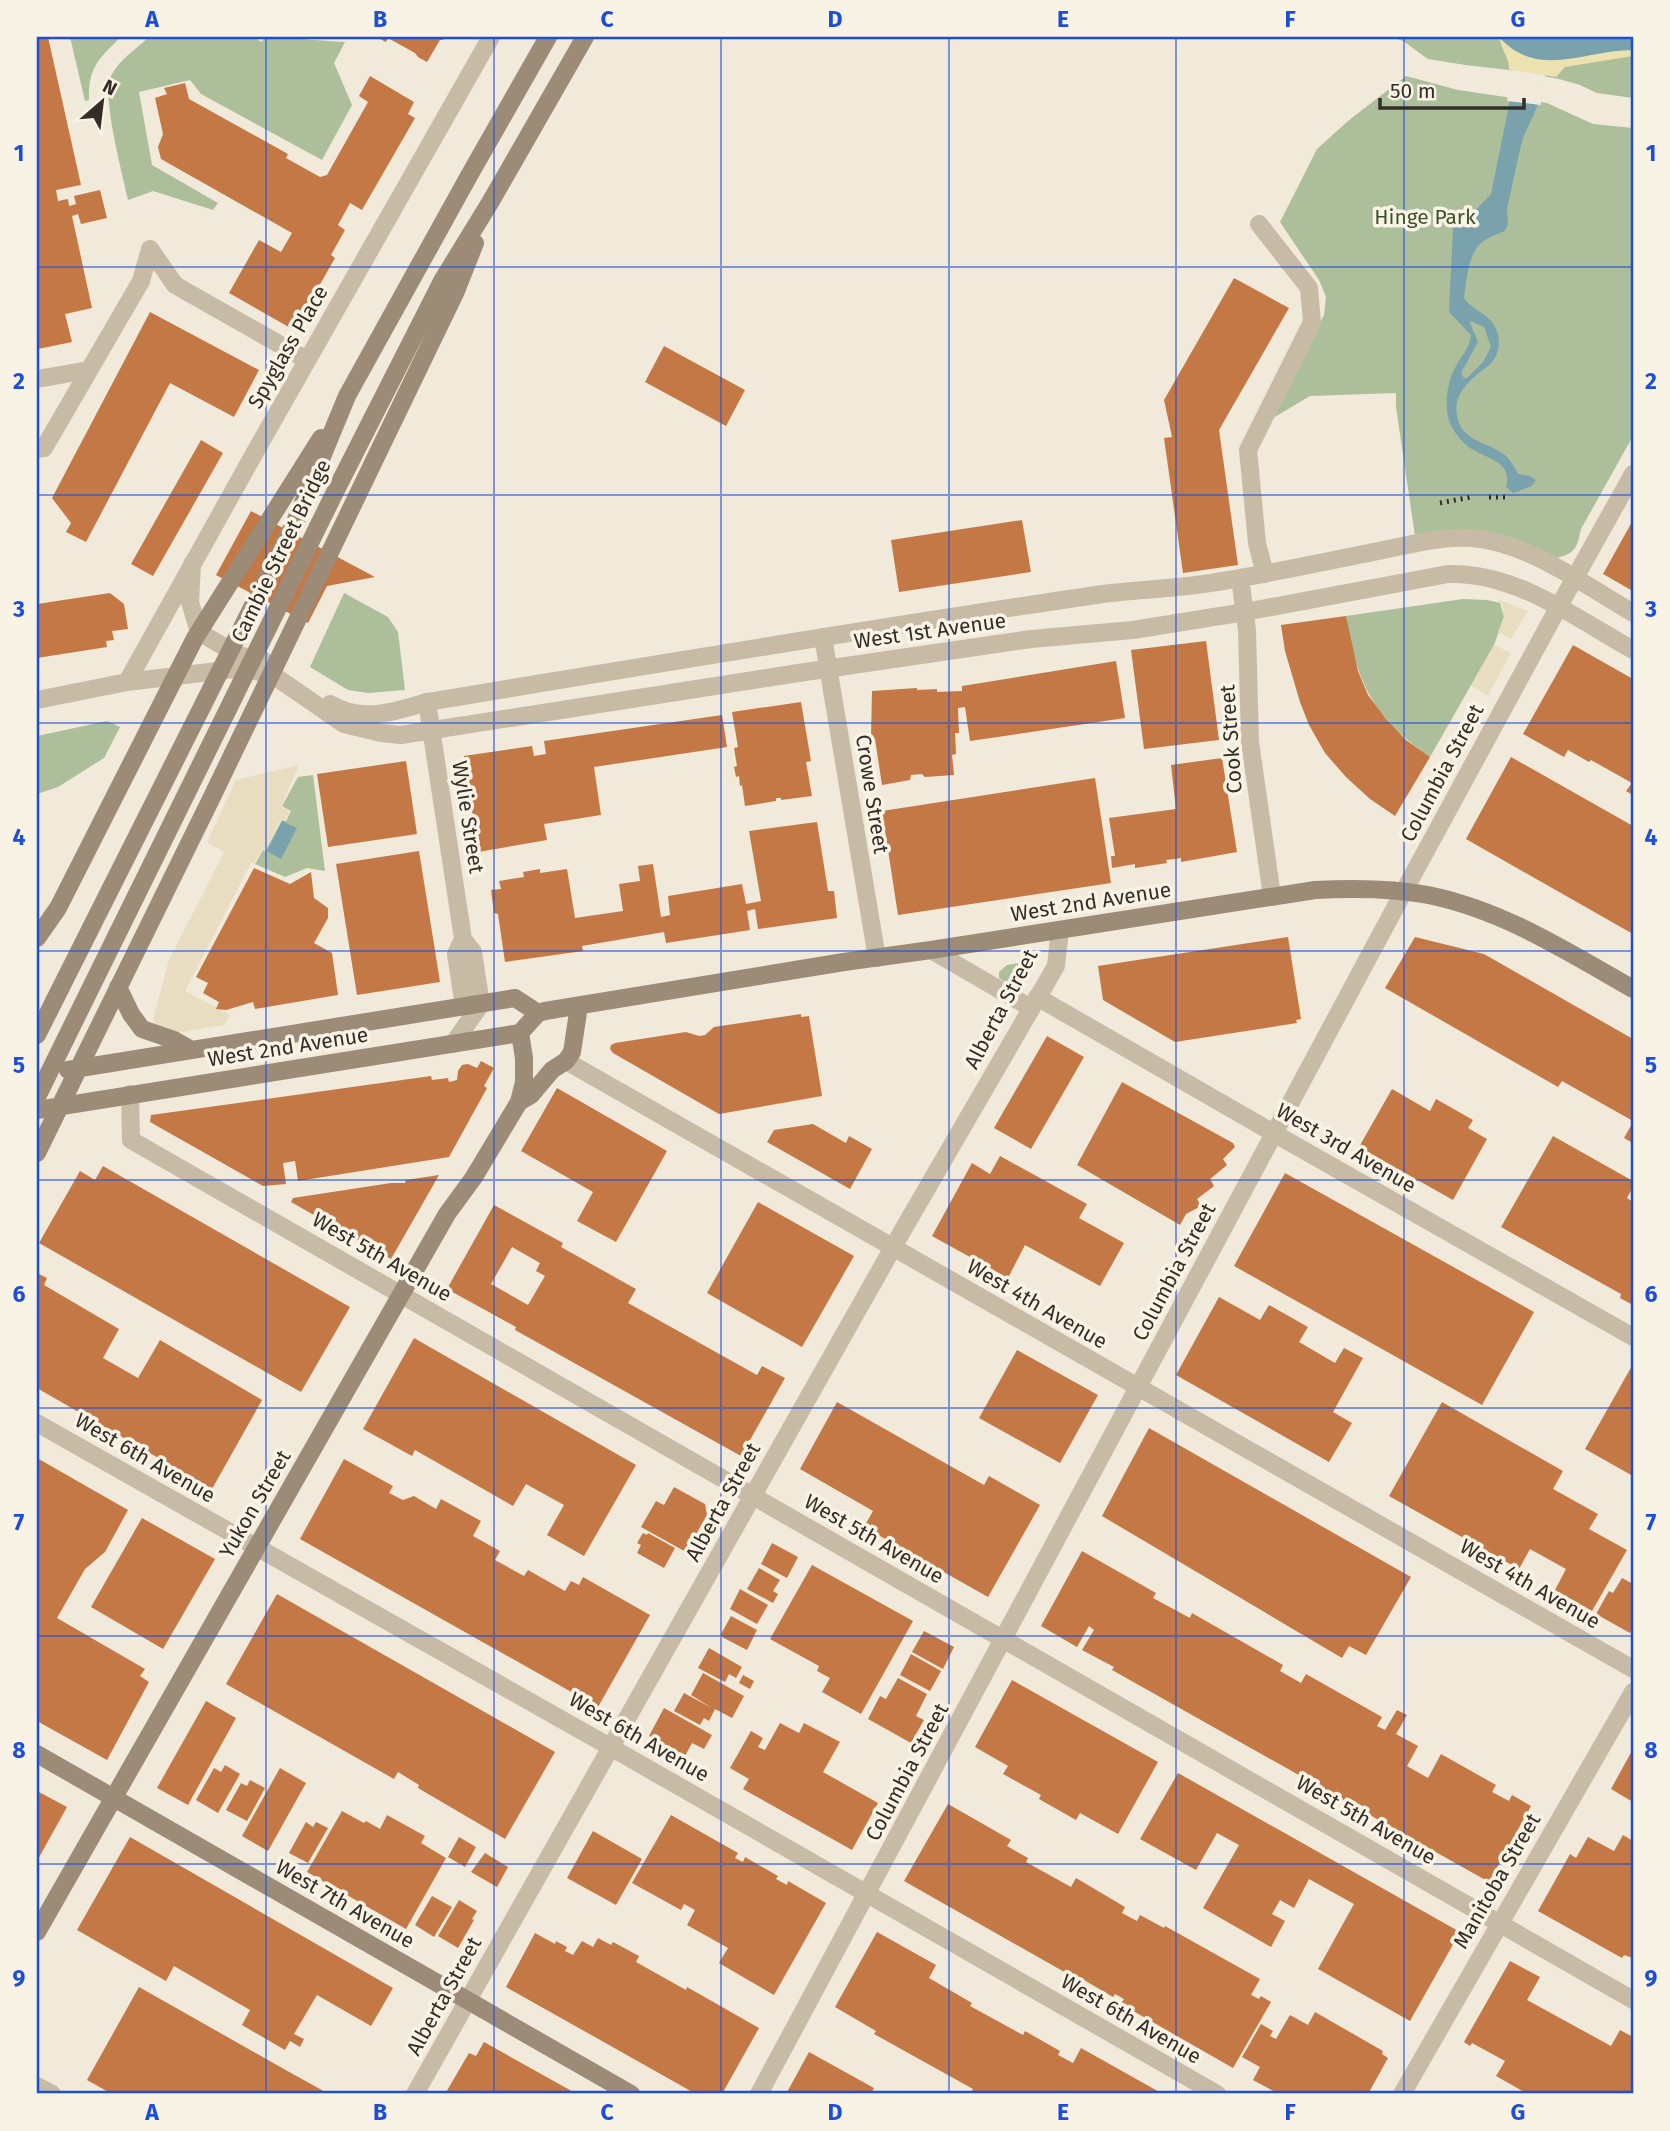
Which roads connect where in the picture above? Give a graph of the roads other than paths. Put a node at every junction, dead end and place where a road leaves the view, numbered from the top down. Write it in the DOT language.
graph roads {
  1 [pos="491,37"];
  2 [pos="548,37"];
  3 [pos="585,37"];
  4 [pos="491,201"];
  5 [pos="1259,224"];
  6 [pos="307,360"];
  7 [pos="89,370"];
  8 [pos="37,379"];
  9 [pos="348,397"];
  10 [pos="37,449"];
  11 [pos="1633,474"];
  12 [pos="191,564"];
  13 [pos="1265,574"];
  14 [pos="1240,578"];
  15 [pos="1574,579"];
  16 [pos="1558,608"];
  17 [pos="1245,612"];
  18 [pos="1633,613"];
  19 [pos="823,637"];
  20 [pos="1633,650"];
  21 [pos="829,668"];
  22 [pos="127,682"];
  23 [pos="37,700"];
  24 [pos="427,702"];
  25 [pos="431,730"];
  26 [pos="1403,892"];
  27 [pos="1272,896"];
  28 [pos="1060,930"];
  29 [pos="37,938"];
  30 [pos="931,950"];
  31 [pos="877,958"];
  32 [pos="121,981"];
  33 [pos="1633,989"];
  34 [pos="1034,1003"];
  35 [pos="473,1005"];
  36 [pos="579,1006"];
  37 [pos="538,1013"];
  38 [pos="520,1033"];
  39 [pos="37,1035"];
  40 [pos="453,1044"];
  41 [pos="190,1049"];
  42 [pos="566,1061"];
  43 [pos="77,1068"];
  44 [pos="37,1074"];
  45 [pos="130,1094"];
  46 [pos="37,1097"];
  47 [pos="519,1102"];
  48 [pos="59,1106"];
  49 [pos="37,1110"];
  50 [pos="1274,1133"];
  51 [pos="37,1153"];
  52 [pos="893,1248"];
  53 [pos="401,1294"];
  54 [pos="1633,1337"];
  55 [pos="1138,1388"];
  56 [pos="37,1423"];
  57 [pos="753,1496"];
  58 [pos="256,1547"];
  59 [pos="1004,1640"];
  60 [pos="1633,1669"];
  61 [pos="1633,1692"];
  62 [pos="612,1748"];
  63 [pos="37,1754"];
  64 [pos="113,1798"];
  65 [pos="867,1893"];
  66 [pos="1500,1922"];
  67 [pos="37,1932"];
  68 [pos="467,2000"];
  69 [pos="1633,2000"];
  70 [pos="37,2086"];
  71 [pos="52,2094"];
  72 [pos="415,2094"];
  73 [pos="631,2094"];
  74 [pos="759,2094"];
  75 [pos="1217,2094"];
  76 [pos="1402,2094"];
  1 -- 6 [label="street, Spyglass Place"];
  2 -- 9 [label="main road, Cambie Street Bridge"];
  3 -- 4 [label="main road, Cambie Street Bridge"];
  4 -- 32 [label="main road"];
  4 -- 46 [label="main road, Cambie Street Bridge"];
  5 -- 13 [label="street"];
  6 -- 7 [label="street"];
  6 -- 12 [label="street, Spyglass Place"];
  7 -- 8 [label="street"];
  7 -- 10 [label="street"];
  9 -- 29 [label="main road"];
  9 -- 39 [label="main road, Cambie Street Bridge"];
  11 -- 15 [label="street, Columbia Street"];
  12 -- 22 [label="street, Spyglass Place"];
  12 -- 24 [label="street, West 1st Avenue"];
  13 -- 14 [label="street, West 1st Avenue"];
  13 -- 15 [label="street, West 1st Avenue"];
  14 -- 17 [label="street, Cook Street"];
  14 -- 19 [label="street, West 1st Avenue"];
  15 -- 16 [label="street, Columbia Street"];
  15 -- 18 [label="street, West 1st Avenue"];
  16 -- 17 [label="street, West 1st Avenue"];
  16 -- 20 [label="street, West 1st Avenue"];
  16 -- 26 [label="street, Columbia Street"];
  17 -- 21 [label="street, West 1st Avenue"];
  17 -- 27 [label="street, Cook Street"];
  19 -- 21 [label="street, Crowe Street"];
  19 -- 24 [label="street, West 1st Avenue"];
  21 -- 25 [label="street, West 1st Avenue"];
  21 -- 31 [label="street, Crowe Street"];
  22 -- 23 [label="street, West 1st Avenue"];
  22 -- 25 [label="street, West 1st Avenue"];
  24 -- 25 [label="street, Wylie Street"];
  25 -- 35 [label="street, Wylie Street"];
  26 -- 27 [label="main road, West 2nd Avenue"];
  26 -- 33 [label="main road, West 2nd Avenue"];
  26 -- 50 [label="street, Columbia Street"];
  27 -- 28 [label="main road, West 2nd Avenue"];
  28 -- 30 [label="main road, West 2nd Avenue"];
  28 -- 34 [label="street, Alberta Street"];
  30 -- 31 [label="main road, West 2nd Avenue"];
  30 -- 34 [label="street, West 3rd Avenue"];
  31 -- 36 [label="main road, West 2nd Avenue"];
  32 -- 41 [label="main road"];
  32 -- 43 [label="main road"];
  34 -- 50 [label="street, West 3rd Avenue"];
  34 -- 52 [label="street, Alberta Street"];
  35 -- 37 [label="main road, West 2nd Avenue"];
  35 -- 40 [label="street"];
  35 -- 41 [label="main road, West 2nd Avenue"];
  36 -- 37 [label="main road, West 2nd Avenue"];
  36 -- 42 [label="main road"];
  37 -- 38 [label="main road"];
  38 -- 40 [label="main road, West 2nd Avenue"];
  38 -- 47 [label="main road, Yukon Street"];
  40 -- 45 [label="main road, West 2nd Avenue"];
  41 -- 43 [label="main road, West 2nd Avenue"];
  42 -- 47 [label="main road, Yukon Street"];
  42 -- 52 [label="street, West 4th Avenue"];
  43 -- 44 [label="main road, West 2nd Avenue"];
  43 -- 48 [label="main road"];
  45 -- 48 [label="main road, West 2nd Avenue"];
  45 -- 53 [label="street, West 5th Avenue"];
  47 -- 53 [label="main road, Yukon Street"];
  48 -- 49 [label="main road, West 2nd Avenue"];
  48 -- 51 [label="main road"];
  50 -- 54 [label="street, West 3rd Avenue"];
  50 -- 55 [label="street, Columbia Street"];
  52 -- 55 [label="street, West 4th Avenue"];
  52 -- 57 [label="street, Alberta Street"];
  53 -- 57 [label="street, West 5th Avenue"];
  53 -- 58 [label="main road, Yukon Street"];
  55 -- 59 [label="street, Columbia Street"];
  55 -- 60 [label="street, West 4th Avenue"];
  56 -- 58 [label="street, West 6th Avenue"];
  57 -- 59 [label="street, West 5th Avenue"];
  57 -- 62 [label="street, Alberta Street"];
  58 -- 62 [label="street, West 6th Avenue"];
  58 -- 64 [label="main road, Yukon Street"];
  59 -- 65 [label="street, Columbia Street"];
  59 -- 66 [label="street, West 5th Avenue"];
  61 -- 66 [label="street, Manitoba Street"];
  62 -- 65 [label="street, West 6th Avenue"];
  62 -- 68 [label="street, Alberta Street"];
  63 -- 64 [label="main road, West 7th Avenue"];
  64 -- 67 [label="main road, Yukon Street"];
  64 -- 68 [label="main road, West 7th Avenue"];
  65 -- 74 [label="street, Columbia Street"];
  65 -- 75 [label="street, West 6th Avenue"];
  66 -- 69 [label="street, West 5th Avenue"];
  66 -- 76 [label="street, Manitoba Street"];
  68 -- 72 [label="street, Alberta Street"];
  68 -- 73 [label="main road, West 7th Avenue"];
  70 -- 71 [label="street"];
}
